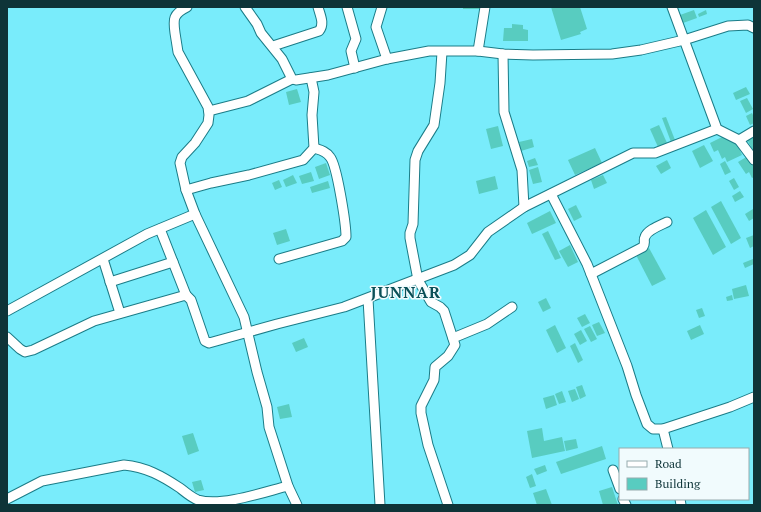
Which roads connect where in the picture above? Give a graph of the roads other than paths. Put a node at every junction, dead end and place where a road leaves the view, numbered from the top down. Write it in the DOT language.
graph roads {
  1 [pos="187,7"];
  2 [pos="245,7"];
  3 [pos="318,7"];
  4 [pos="347,7"];
  5 [pos="382,7"];
  6 [pos="485,7"];
  7 [pos="672,7"];
  8 [pos="754,28"];
  9 [pos="684,40"];
  10 [pos="273,46"];
  11 [pos="478,51"];
  12 [pos="442,52"];
  13 [pos="503,54"];
  14 [pos="387,59"];
  15 [pos="354,68"];
  16 [pos="311,78"];
  17 [pos="292,79"];
  18 [pos="209,111"];
  19 [pos="717,129"];
  20 [pos="754,131"];
  21 [pos="739,140"];
  22 [pos="314,148"];
  23 [pos="754,160"];
  24 [pos="186,190"];
  25 [pos="551,194"];
  26 [pos="524,207"];
  27 [pos="195,214"];
  28 [pos="667,222"];
  29 [pos="160,229"];
  30 [pos="103,259"];
  31 [pos="279,259"];
  32 [pos="173,262"];
  33 [pos="591,274"];
  34 [pos="418,280"];
  35 [pos="110,282"];
  36 [pos="186,294"];
  37 [pos="368,299"];
  38 [pos="512,307"];
  39 [pos="7,311"];
  40 [pos="120,313"];
  41 [pos="248,332"];
  42 [pos="7,337"];
  43 [pos="453,338"];
  44 [pos="754,398"];
  45 [pos="663,429"];
  46 [pos="668,448"];
  47 [pos="613,470"];
  48 [pos="288,486"];
  49 [pos="619,487"];
  50 [pos="7,499"];
  51 [pos="193,502"];
  52 [pos="297,505"];
  53 [pos="380,505"];
  54 [pos="448,505"];
  1 -- 18 [label="street"];
  2 -- 10 [label="street"];
  3 -- 10 [label="street"];
  4 -- 15 [label="street"];
  5 -- 14 [label="street"];
  6 -- 11 [label="street"];
  7 -- 9 [label="street"];
  8 -- 9 [label="street"];
  9 -- 13 [label="street"];
  9 -- 19 [label="street"];
  10 -- 17 [label="street"];
  11 -- 12 [label="street"];
  11 -- 13 [label="street"];
  12 -- 14 [label="street"];
  12 -- 34 [label="street"];
  13 -- 26 [label="street"];
  14 -- 15 [label="street"];
  15 -- 16 [label="street"];
  16 -- 17 [label="street"];
  16 -- 22 [label="street"];
  17 -- 18 [label="street"];
  18 -- 24 [label="street"];
  19 -- 21 [label="street"];
  19 -- 25 [label="street"];
  20 -- 21 [label="street"];
  21 -- 23 [label="street"];
  22 -- 24 [label="street"];
  22 -- 31 [label="street"];
  24 -- 27 [label="street"];
  25 -- 26 [label="street"];
  25 -- 33 [label="street"];
  26 -- 34 [label="street"];
  27 -- 29 [label="street"];
  27 -- 41 [label="street"];
  28 -- 33 [label="street"];
  29 -- 30 [label="street"];
  29 -- 32 [label="street"];
  30 -- 35 [label="street"];
  30 -- 39 [label="street"];
  32 -- 35 [label="street"];
  32 -- 36 [label="street"];
  33 -- 45 [label="street"];
  34 -- 37 [label="street"];
  34 -- 43 [label="street"];
  35 -- 40 [label="street"];
  36 -- 40 [label="street"];
  36 -- 41 [label="street"];
  37 -- 41 [label="street"];
  37 -- 53 [label="street"];
  38 -- 43 [label="street"];
  40 -- 42 [label="street"];
  41 -- 48 [label="street"];
  43 -- 54 [label="street"];
  44 -- 45 [label="street"];
  45 -- 46 [label="street"];
  47 -- 49 [label="street"];
  48 -- 51 [label="street"];
  48 -- 52 [label="street"];
  50 -- 51 [label="street"];
}
